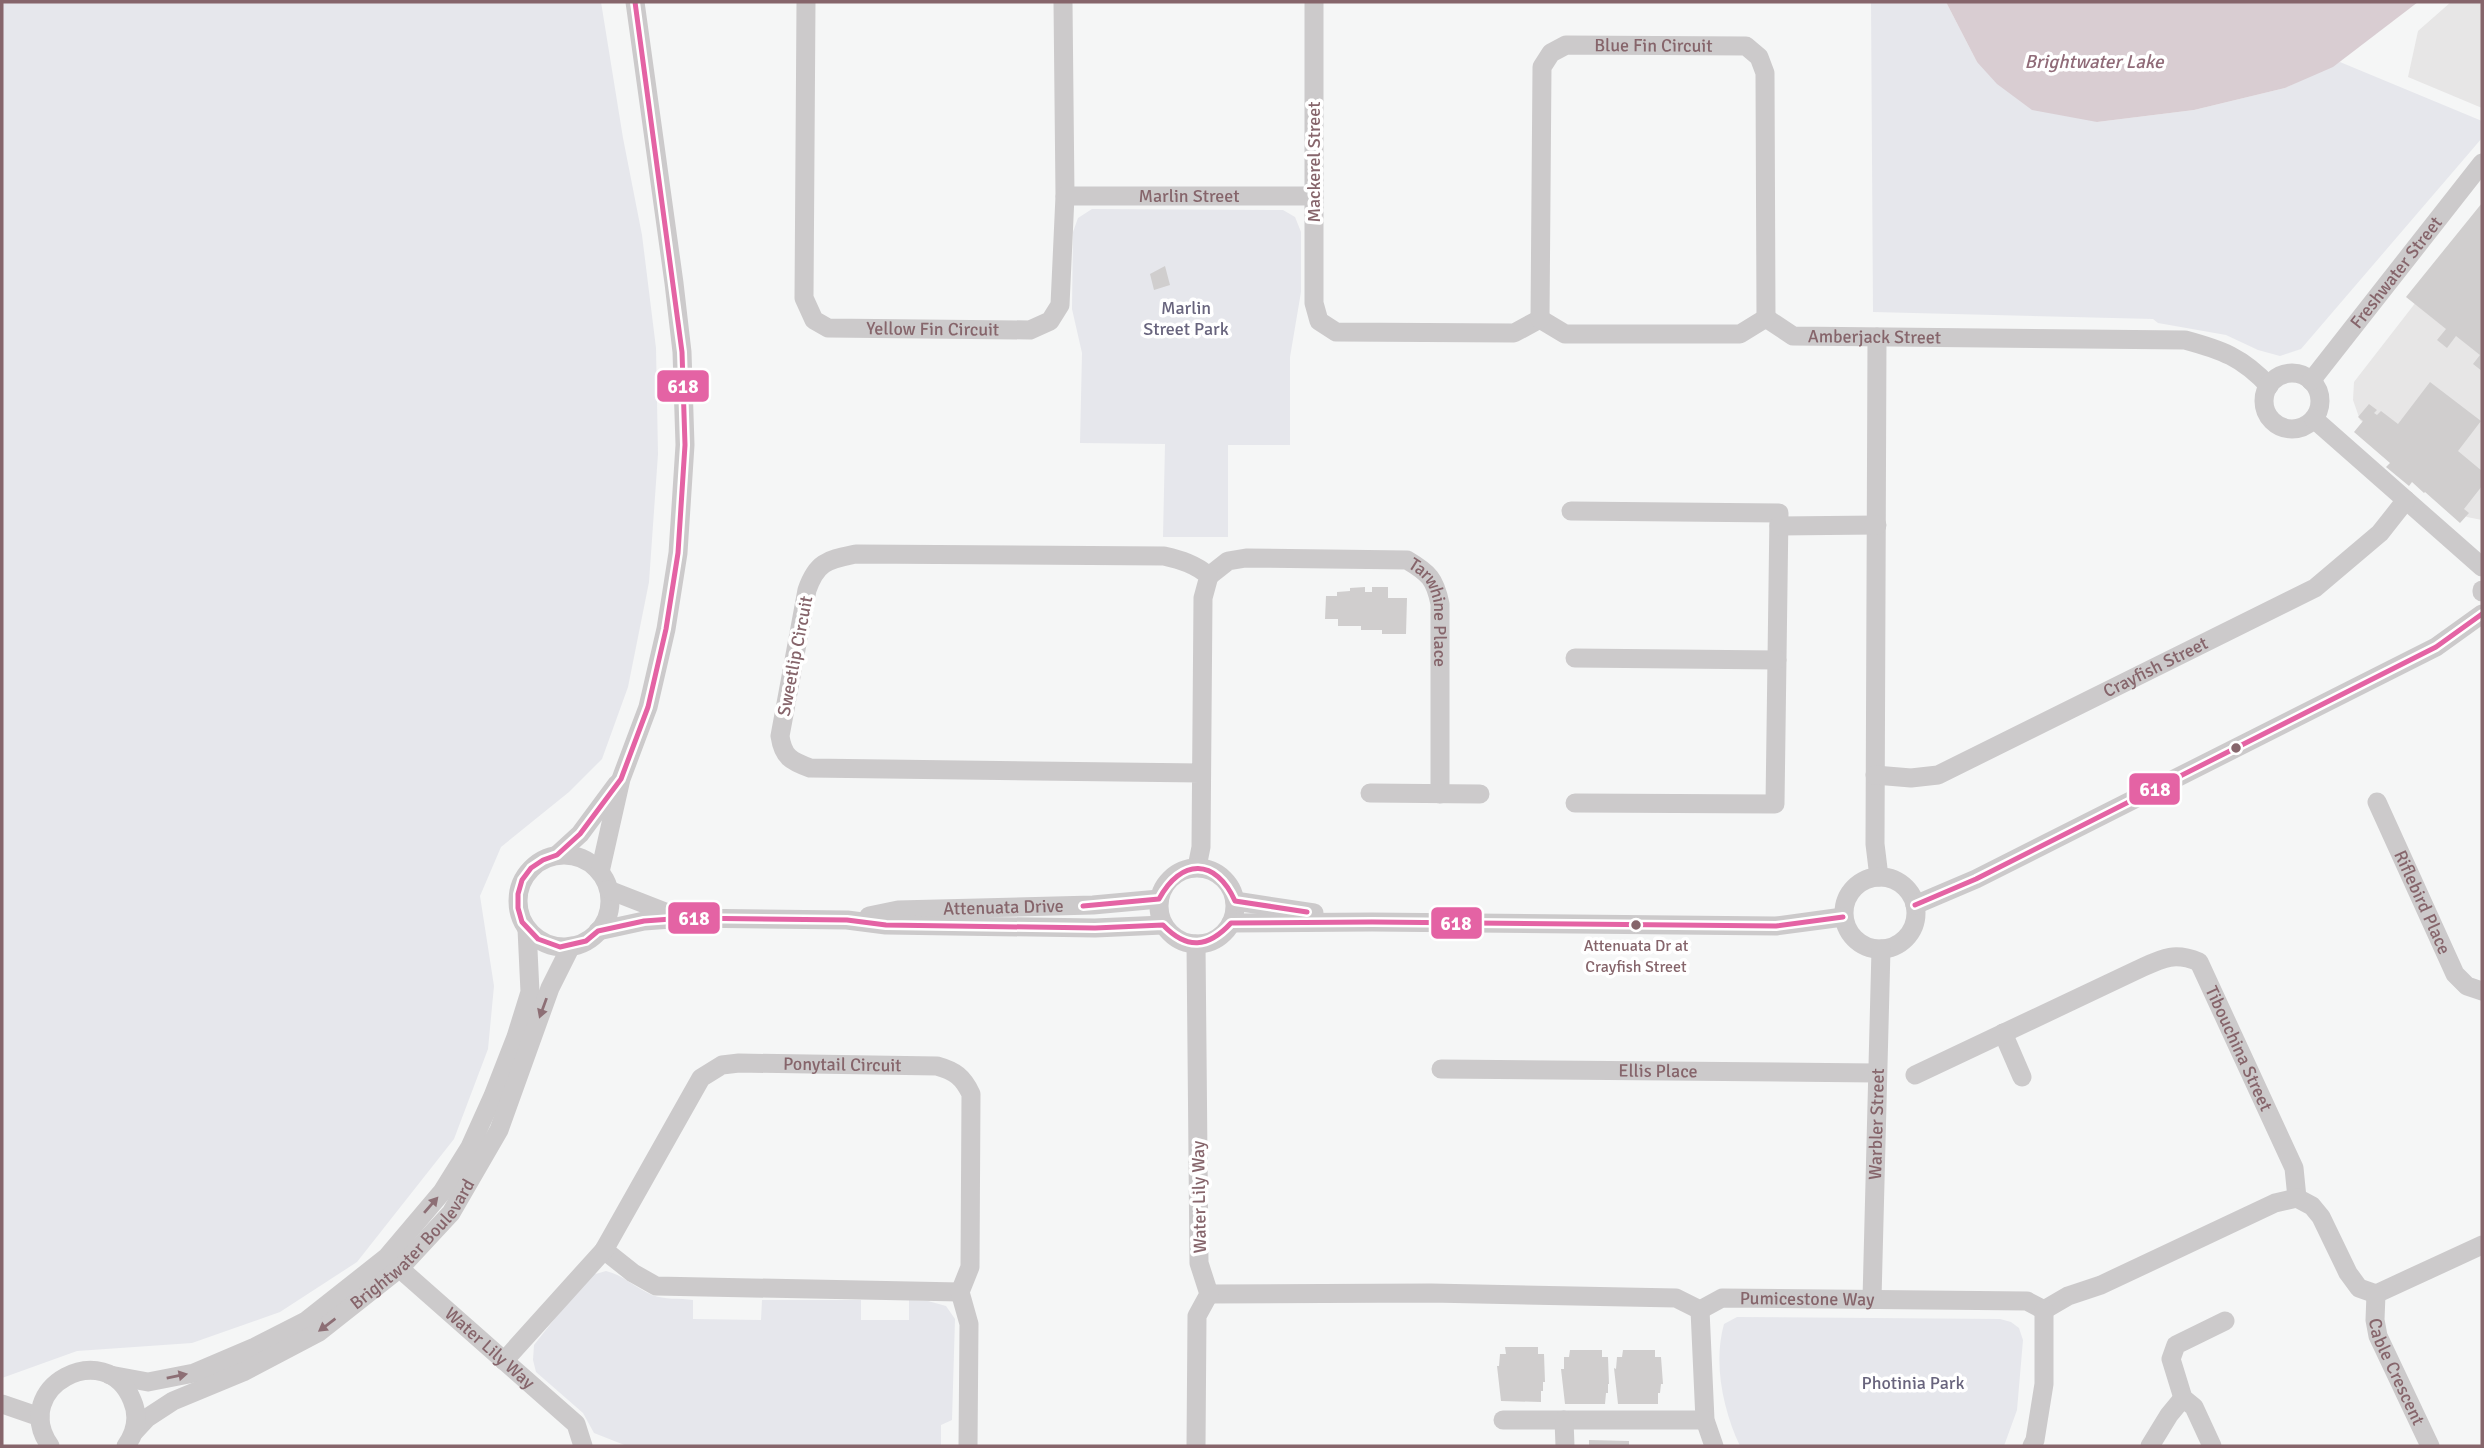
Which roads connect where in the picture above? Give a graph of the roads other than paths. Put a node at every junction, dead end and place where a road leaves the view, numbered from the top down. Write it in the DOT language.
graph roads {
  1 [pos="635,2"];
  2 [pos="806,2"];
  3 [pos="1063,2"];
  4 [pos="1314,2"];
  5 [pos="2482,163"];
  6 [pos="1065,196"];
  7 [pos="1314,196"];
  8 [pos="1766,318"];
  9 [pos="1540,319"];
  10 [pos="1877,337"];
  11 [pos="2311,381"];
  12 [pos="2269,386"];
  13 [pos="2314,419"];
  14 [pos="2406,500"];
  15 [pos="1571,511"];
  16 [pos="1877,525"];
  17 [pos="1779,526"];
  18 [pos="2482,567"];
  19 [pos="1209,576"];
  20 [pos="2482,614"];
  21 [pos="1574,658"];
  22 [pos="1777,660"];
  23 [pos="1200,773"];
  24 [pos="1875,775"];
  25 [pos="621,779"];
  26 [pos="1370,793"];
  27 [pos="1440,794"];
  28 [pos="1480,794"];
  29 [pos="2377,802"];
  30 [pos="1575,803"];
  31 [pos="557,855"];
  32 [pos="1197,867"];
  33 [pos="600,872"];
  34 [pos="1879,877"];
  35 [pos="609,890"];
  36 [pos="1159,899"];
  37 [pos="1235,901"];
  38 [pos="1915,905"];
  39 [pos="1843,917"];
  40 [pos="685,918"];
  41 [pos="847,920"];
  42 [pos="1372,922"];
  43 [pos="1231,923"];
  44 [pos="1163,925"];
  45 [pos="527,929"];
  46 [pos="598,931"];
  47 [pos="1196,944"];
  48 [pos="571,946"];
  49 [pos="1881,949"];
  50 [pos="2482,991"];
  51 [pos="2003,1033"];
  52 [pos="1441,1069"];
  53 [pos="1876,1073"];
  54 [pos="1915,1075"];
  55 [pos="2022,1077"];
  56 [pos="2297,1198"];
  57 [pos="2482,1245"];
  58 [pos="604,1250"];
  59 [pos="393,1262"];
  60 [pos="960,1292"];
  61 [pos="1209,1294"];
  62 [pos="2376,1294"];
  63 [pos="1872,1299"];
  64 [pos="1700,1310"];
  65 [pos="2044,1310"];
  66 [pos="2225,1321"];
  67 [pos="504,1361"];
  68 [pos="110,1375"];
  69 [pos="2183,1398"];
  70 [pos="2,1404"];
  71 [pos="40,1417"];
  72 [pos="1503,1420"];
  73 [pos="1564,1420"];
  74 [pos="1705,1420"];
  75 [pos="130,1439"];
  76 [pos="50,1446"];
  77 [pos="583,1446"];
  78 [pos="968,1446"];
  79 [pos="1196,1446"];
  80 [pos="1565,1446"];
  81 [pos="1714,1446"];
  82 [pos="2032,1446"];
  83 [pos="2150,1446"];
  84 [pos="2212,1446"];
  85 [pos="2430,1446"];
  1 -- 25 [label="street"];
  2 -- 6 [label="street, Yellow Fin Circuit"];
  3 -- 6 [label="street, Yellow Fin Circuit"];
  4 -- 7 [label="street, Mackerel Street"];
  5 -- 11 [label="street, Freshwater Street"];
  6 -- 7 [label="street, Marlin Street"];
  7 -- 9 [label="street, Mackerel Street"];
  8 -- 9 [label="street"];
  8 -- 9 [label="street, Blue Fin Circuit"];
  8 -- 10 [label="street, Amberjack Street"];
  10 -- 12 [label="street, Amberjack Street"];
  10 -- 16 [label="street"];
  11 -- 12 [label="street"];
  11 -- 13 [label="street"];
  12 -- 13 [label="street"];
  13 -- 14 [label="street"];
  14 -- 18 [label="street"];
  14 -- 24 [label="street, Crayfish Street"];
  15 -- 17 [label="street"];
  16 -- 17 [label="street"];
  16 -- 24 [label="street"];
  17 -- 22 [label="street"];
  19 -- 23 [label="street"];
  19 -- 23 [label="street, Sweetlip Circuit"];
  19 -- 27 [label="street, Tarwhine Place"];
  20 -- 38 [label="street"];
  21 -- 22 [label="street"];
  22 -- 30 [label="street"];
  23 -- 32 [label="street"];
  24 -- 34 [label="street"];
  25 -- 31 [label="street"];
  25 -- 33 [label="street"];
  26 -- 27 [label="street"];
  27 -- 28 [label="street"];
  29 -- 50 [label="street, Riflebird Place"];
  31 -- 33 [label="street"];
  31 -- 45 [label="street"];
  32 -- 36 [label="street"];
  32 -- 37 [label="street"];
  33 -- 35 [label="street"];
  34 -- 38 [label="street"];
  34 -- 39 [label="street"];
  35 -- 40 [label="street, Attenuata Drive"];
  35 -- 46 [label="street"];
  36 -- 41 [label="street, Attenuata Drive"];
  36 -- 44 [label="street"];
  37 -- 42 [label="street"];
  37 -- 43 [label="street"];
  38 -- 49 [label="street"];
  39 -- 42 [label="street"];
  39 -- 49 [label="street"];
  40 -- 41 [label="street, Attenuata Drive"];
  40 -- 46 [label="street, Attenuata Drive"];
  41 -- 44 [label="street, Attenuata Drive"];
  42 -- 43 [label="street"];
  43 -- 47 [label="street"];
  44 -- 47 [label="street"];
  45 -- 48 [label="street"];
  59 -- 45 [label="street, Brightwater Boulevard, one-way"];
  46 -- 48 [label="street"];
  47 -- 61 [label="street, Water Lily Way"];
  48 -- 59 [label="street, Brightwater Boulevard, one-way"];
  49 -- 53 [label="street, Warbler Street"];
  51 -- 54 [label="street, Tibouchina Street"];
  51 -- 55 [label="street"];
  51 -- 56 [label="street, Tibouchina Street"];
  52 -- 53 [label="street, Ellis Place"];
  53 -- 63 [label="street, Warbler Street"];
  56 -- 62 [label="street"];
  56 -- 65 [label="street"];
  57 -- 62 [label="street"];
  58 -- 60 [label="street"];
  58 -- 60 [label="street, Ponytail Circuit"];
  58 -- 67 [label="street, Ponytail Circuit"];
  59 -- 67 [label="street, Water Lily Way"];
  68 -- 59 [label="street, Brightwater Boulevard, one-way"];
  59 -- 75 [label="street, Brightwater Boulevard, one-way"];
  60 -- 78 [label="street"];
  61 -- 64 [label="street"];
  61 -- 79 [label="street"];
  62 -- 85 [label="street, Cable Crescent"];
  63 -- 64 [label="street, Pumicestone Way"];
  63 -- 65 [label="street, Pumicestone Way"];
  64 -- 74 [label="street"];
  65 -- 82 [label="street"];
  66 -- 69 [label="street"];
  67 -- 77 [label="street, Water Lily Way"];
  68 -- 71 [label="street, Brightwater Boulevard"];
  68 -- 75 [label="street"];
  69 -- 83 [label="street"];
  69 -- 84 [label="street"];
  70 -- 71 [label="street"];
  71 -- 76 [label="street"];
  72 -- 73 [label="street"];
  73 -- 74 [label="street"];
  73 -- 80 [label="street"];
  74 -- 81 [label="street"];
}
